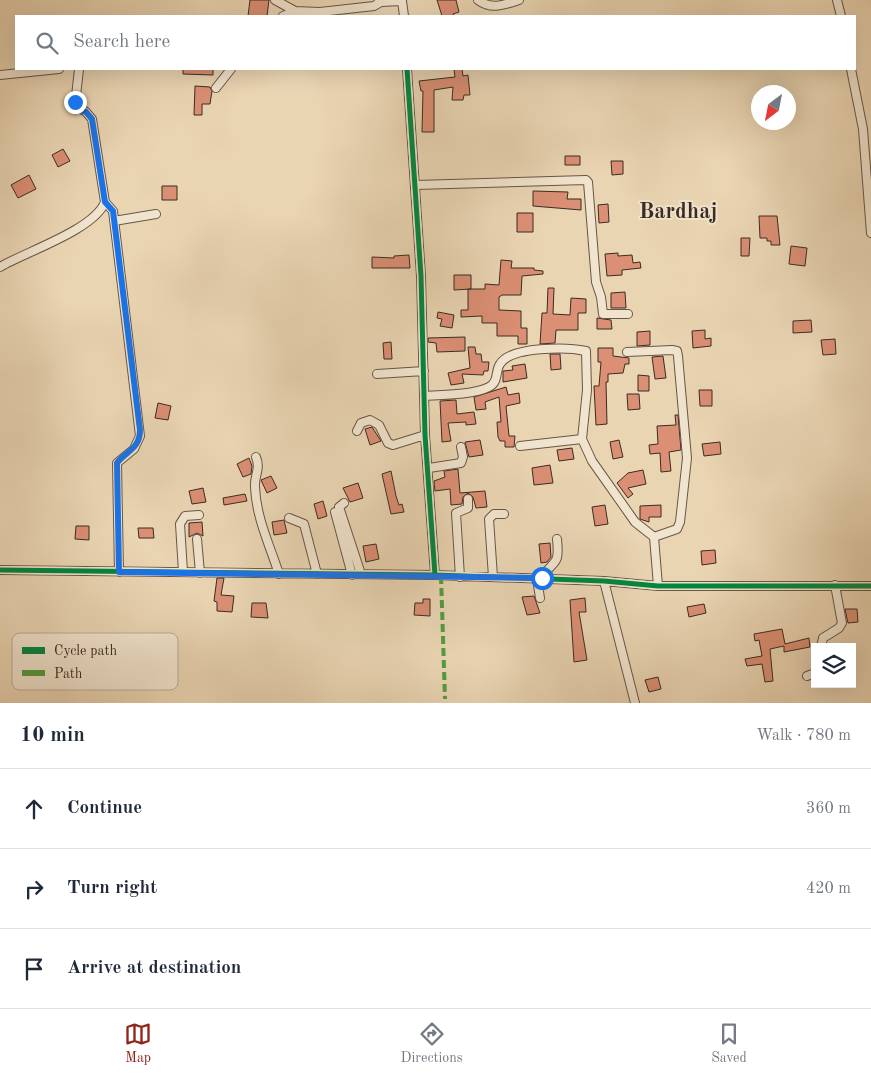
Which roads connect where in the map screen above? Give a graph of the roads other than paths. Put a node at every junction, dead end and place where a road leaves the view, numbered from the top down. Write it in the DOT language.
graph roads {
  1 [pos="275,0"];
  2 [pos="403,0"];
  3 [pos="478,0"];
  4 [pos="519,0"];
  5 [pos="837,0"];
  6 [pos="380,1"];
  7 [pos="295,11"];
  8 [pos="285,15"];
  9 [pos="404,15"];
  10 [pos="840,15"];
  11 [pos="49,70"];
  12 [pos="79,70"];
  13 [pos="229,70"];
  14 [pos="407,70"];
  15 [pos="851,70"];
  16 [pos="0,75"];
  17 [pos="216,88"];
  18 [pos="416,185"];
  19 [pos="105,202"];
  20 [pos="156,214"];
  21 [pos="114,221"];
  22 [pos="871,233"];
  23 [pos="0,267"];
  24 [pos="628,314"];
  25 [pos="627,352"];
  26 [pos="424,371"];
  27 [pos="377,374"];
  28 [pos="424,396"];
  29 [pos="357,431"];
  30 [pos="425,434"];
  31 [pos="582,439"];
  32 [pos="520,446"];
  33 [pos="461,447"];
  34 [pos="256,457"];
  35 [pos="429,468"];
  36 [pos="468,499"];
  37 [pos="344,503"];
  38 [pos="335,512"];
  39 [pos="504,514"];
  40 [pos="200,515"];
  41 [pos="289,518"];
  42 [pos="654,537"];
  43 [pos="197,539"];
  44 [pos="557,539"];
  45 [pos="0,570"];
  46 [pos="119,572"];
  47 [pos="183,572"];
  48 [pos="200,573"];
  49 [pos="279,574"];
  50 [pos="317,574"];
  51 [pos="361,574"];
  52 [pos="352,575"];
  53 [pos="435,575"];
  54 [pos="460,577"];
  55 [pos="493,577"];
  56 [pos="540,578"];
  57 [pos="604,581"];
  58 [pos="835,585"];
  59 [pos="658,586"];
  60 [pos="871,586"];
  61 [pos="540,598"];
  62 [pos="822,643"];
  63 [pos="635,703"];
  1 -- 7 [label="street"];
  2 -- 6 [label="street"];
  2 -- 9 [label="street"];
  3 -- 4 [label="street"];
  5 -- 10 [label="street"];
  6 -- 7 [label="street"];
  7 -- 8 [label="street"];
  11 -- 16 [label="street"];
  12 -- 19 [label="street"];
  13 -- 17 [label="street"];
  14 -- 18 [label="street"];
  15 -- 22 [label="street"];
  18 -- 24 [label="street"];
  18 -- 26 [label="street"];
  19 -- 21 [label="street"];
  19 -- 23 [label="street"];
  20 -- 21 [label="street"];
  21 -- 46 [label="street"];
  25 -- 42 [label="street"];
  26 -- 27 [label="street"];
  26 -- 28 [label="street"];
  28 -- 30 [label="street"];
  28 -- 31 [label="street"];
  29 -- 30 [label="street"];
  30 -- 35 [label="street"];
  31 -- 32 [label="street"];
  31 -- 42 [label="street"];
  33 -- 35 [label="street"];
  34 -- 49 [label="street"];
  35 -- 53 [label="street"];
  36 -- 54 [label="street"];
  37 -- 51 [label="street"];
  38 -- 52 [label="street"];
  39 -- 55 [label="street"];
  40 -- 47 [label="street"];
  41 -- 50 [label="street"];
  42 -- 59 [label="street"];
  43 -- 48 [label="street"];
  44 -- 56 [label="street"];
  45 -- 46 [label="street"];
  46 -- 47 [label="street"];
  47 -- 48 [label="street"];
  48 -- 49 [label="street"];
  49 -- 50 [label="street"];
  50 -- 52 [label="street"];
  51 -- 52 [label="street"];
  51 -- 53 [label="street"];
  53 -- 54 [label="street"];
  54 -- 55 [label="street"];
  55 -- 56 [label="street"];
  56 -- 57 [label="street"];
  56 -- 61 [label="street"];
  57 -- 59 [label="street"];
  57 -- 63 [label="street"];
  58 -- 59 [label="street"];
  58 -- 60 [label="street"];
  58 -- 62 [label="street"];
}
